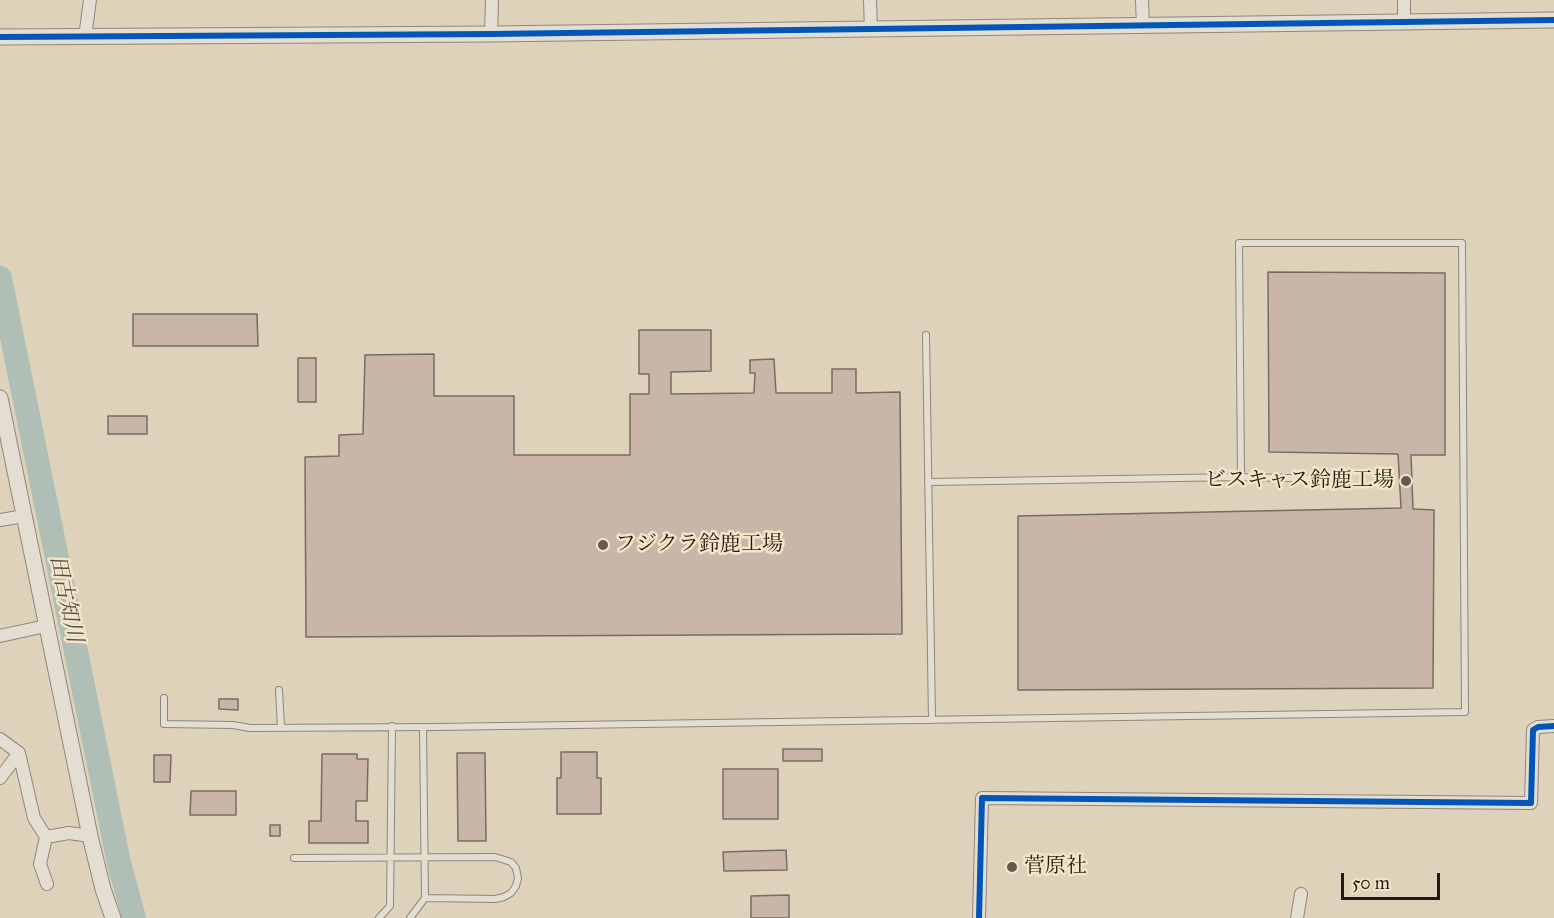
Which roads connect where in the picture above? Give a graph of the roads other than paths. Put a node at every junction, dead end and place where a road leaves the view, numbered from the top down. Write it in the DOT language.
graph roads {
  1 [pos="90,0"];
  2 [pos="492,0"];
  3 [pos="870,0"];
  4 [pos="1142,0"];
  5 [pos="1404,0"];
  6 [pos="1554,20"];
  7 [pos="1404,23"];
  8 [pos="1143,26"];
  9 [pos="871,30"];
  10 [pos="491,34"];
  11 [pos="0,37"];
  12 [pos="85,37"];
  13 [pos="926,334"];
  14 [pos="0,398"];
  15 [pos="1241,477"];
  16 [pos="1336,479"];
  17 [pos="928,482"];
  18 [pos="24,516"];
  19 [pos="0,520"];
  20 [pos="46,626"];
  21 [pos="0,636"];
  22 [pos="279,690"];
  23 [pos="164,698"];
  24 [pos="932,720"];
  25 [pos="392,726"];
  26 [pos="1554,726"];
  27 [pos="281,727"];
  28 [pos="423,727"];
  29 [pos="0,739"];
  30 [pos="19,753"];
  31 [pos="0,778"];
  32 [pos="90,836"];
  33 [pos="46,837"];
  34 [pos="426,857"];
  35 [pos="294,858"];
  36 [pos="392,858"];
  37 [pos="46,884"];
  38 [pos="1301,894"];
  39 [pos="425,898"];
  40 [pos="113,918"];
  41 [pos="379,918"];
  42 [pos="410,918"];
  43 [pos="979,918"];
  44 [pos="1296,918"];
  1 -- 12 [label="street"];
  2 -- 10 [label="street"];
  3 -- 9 [label="street"];
  4 -- 8 [label="street"];
  5 -- 7 [label="street"];
  6 -- 7 [label="street"];
  7 -- 8 [label="street"];
  8 -- 9 [label="street"];
  9 -- 10 [label="street"];
  10 -- 12 [label="street"];
  11 -- 12 [label="street"];
  13 -- 17 [label="lane"];
  14 -- 18 [label="street"];
  15 -- 16 [label="lane"];
  15 -- 17 [label="lane"];
  15 -- 24 [label="lane"];
  17 -- 24 [label="lane"];
  18 -- 19 [label="street"];
  18 -- 20 [label="street"];
  20 -- 21 [label="street"];
  20 -- 32 [label="street"];
  22 -- 27 [label="lane"];
  23 -- 27 [label="lane"];
  24 -- 28 [label="lane"];
  25 -- 27 [label="lane"];
  25 -- 28 [label="lane"];
  25 -- 36 [label="lane"];
  26 -- 43 [label="street"];
  28 -- 34 [label="lane"];
  29 -- 30 [label="street"];
  30 -- 31 [label="street"];
  30 -- 33 [label="street"];
  32 -- 33 [label="street"];
  32 -- 40 [label="street"];
  33 -- 37 [label="street"];
  34 -- 36 [label="lane"];
  34 -- 39 [label="lane"];
  34 -- 39 [label="lane"];
  35 -- 36 [label="lane"];
  36 -- 41 [label="lane"];
  38 -- 44 [label="street"];
  39 -- 42 [label="lane"];
}
